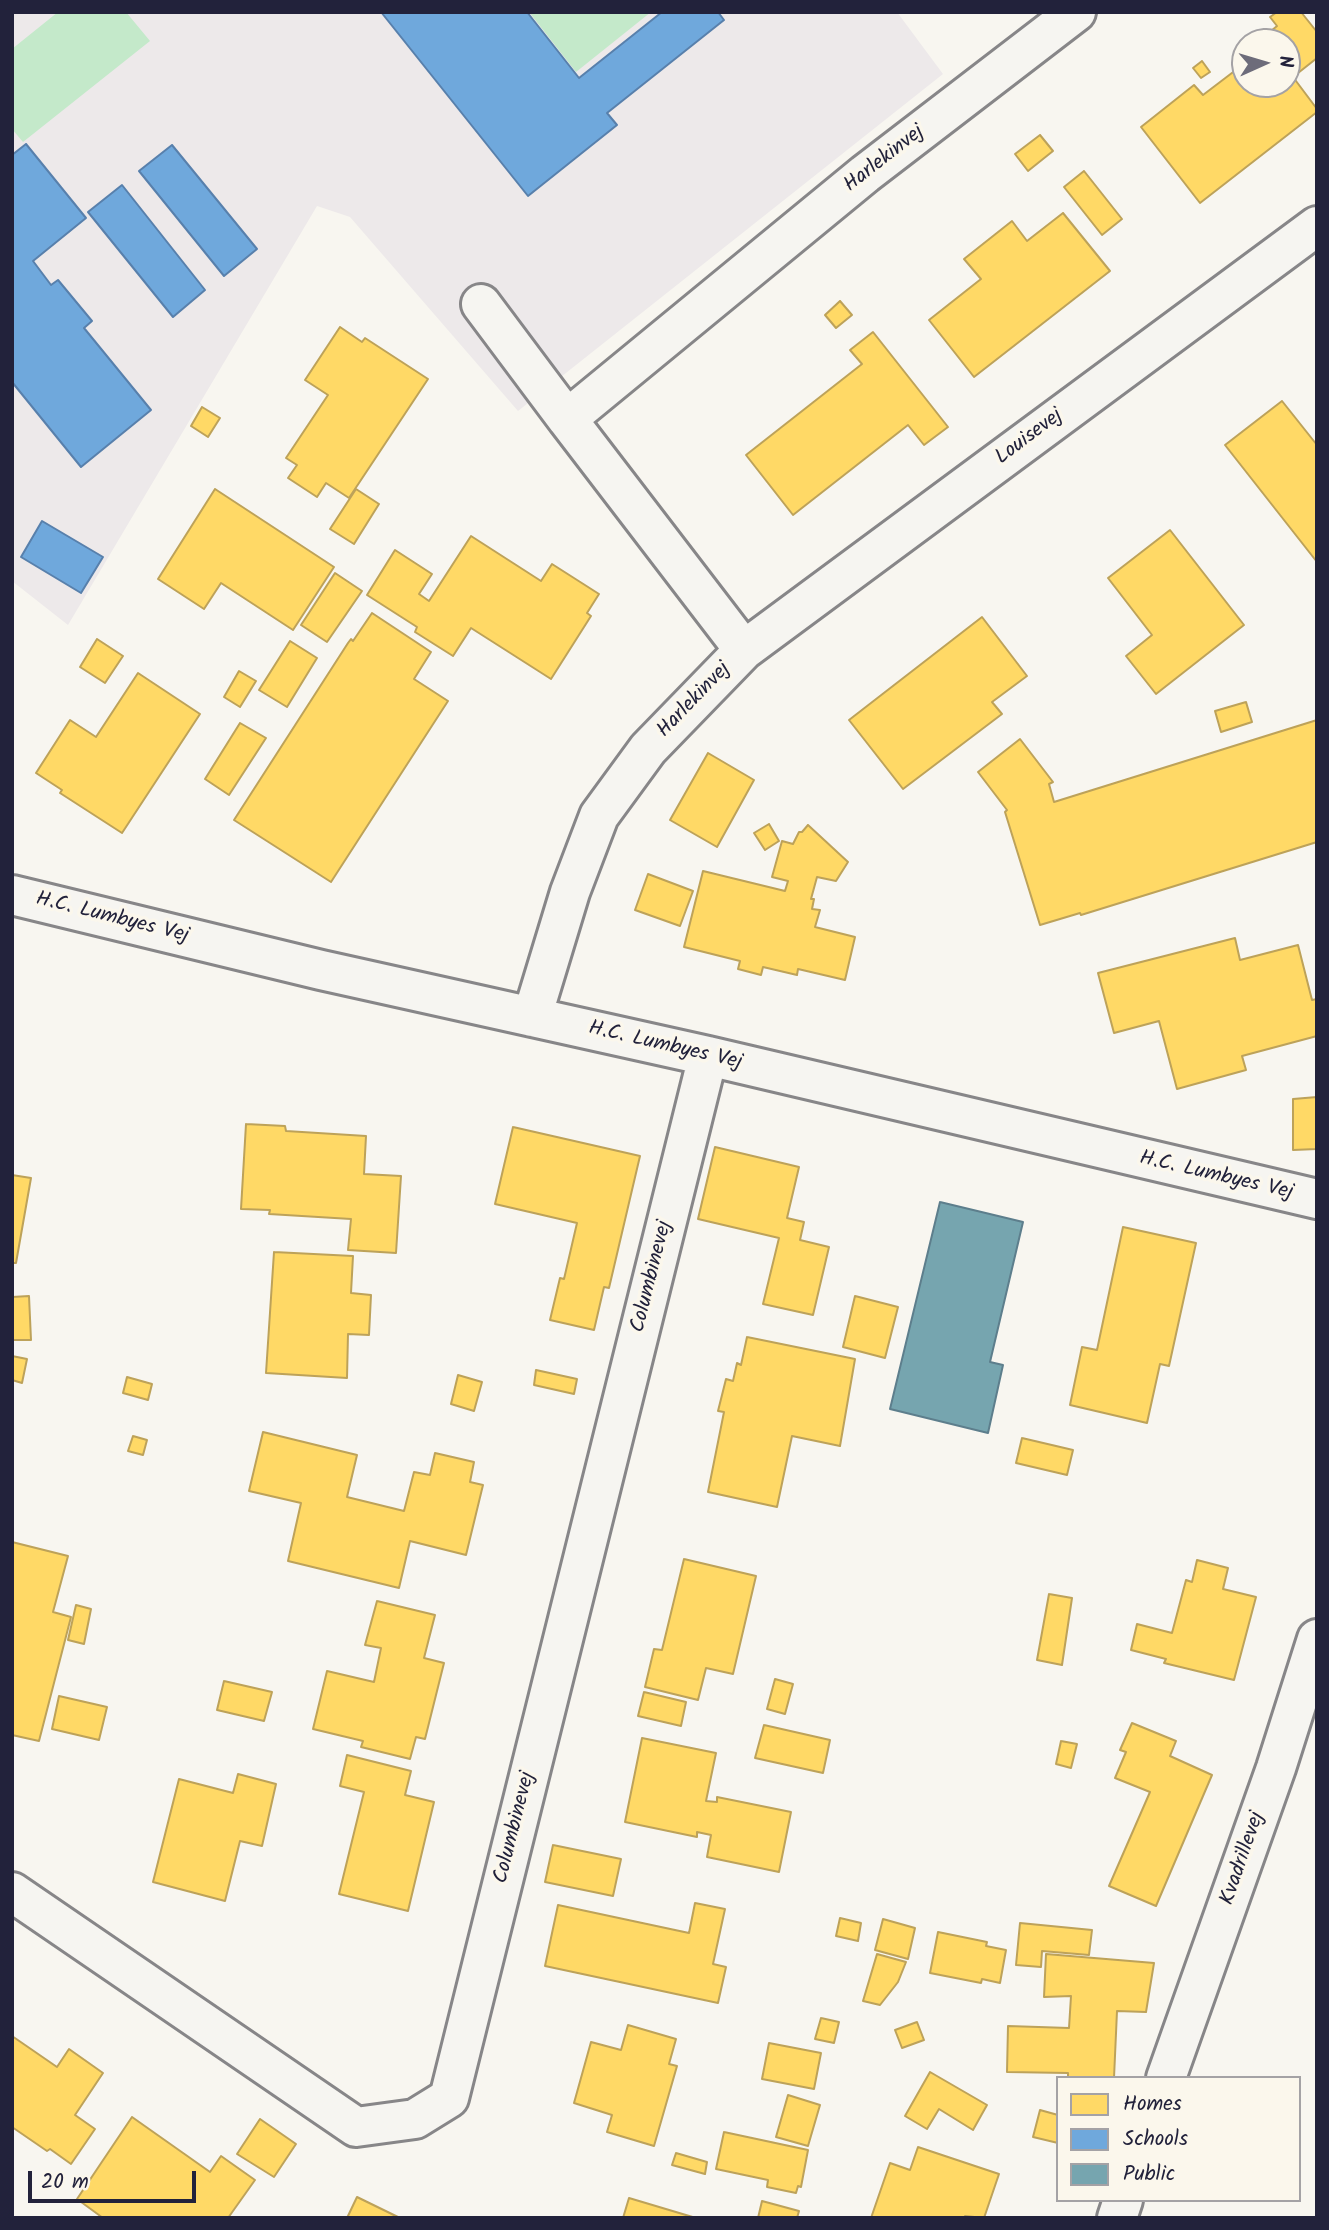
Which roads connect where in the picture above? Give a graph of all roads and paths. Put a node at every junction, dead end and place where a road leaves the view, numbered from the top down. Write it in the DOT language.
graph roads {
  1 [pos="1076,12"];
  2 [pos="1317,226"];
  3 [pos="481,304"];
  4 [pos="567,419"];
  5 [pos="744,650"];
  6 [pos="12,895"];
  7 [pos="532,1017"];
  8 [pos="708,1056"];
  9 [pos="1317,1199"];
  10 [pos="1317,1639"];
  11 [pos="12,1892"];
  12 [pos="1167,2076"];
  1 -- 4 [label="street, Harlekinvej"];
  2 -- 5 [label="street, Louisevej"];
  3 -- 4 [label="street, Harlekinvej"];
  4 -- 5 [label="street, Harlekinvej"];
  5 -- 7 [label="street, Harlekinvej"];
  6 -- 7 [label="street, H.C. Lumbyes Vej"];
  7 -- 8 [label="street, H.C. Lumbyes Vej"];
  8 -- 9 [label="street, H.C. Lumbyes Vej"];
  8 -- 11 [label="street, Columbinevej"];
  10 -- 12 [label="street, Kvadrillevej"];
}
